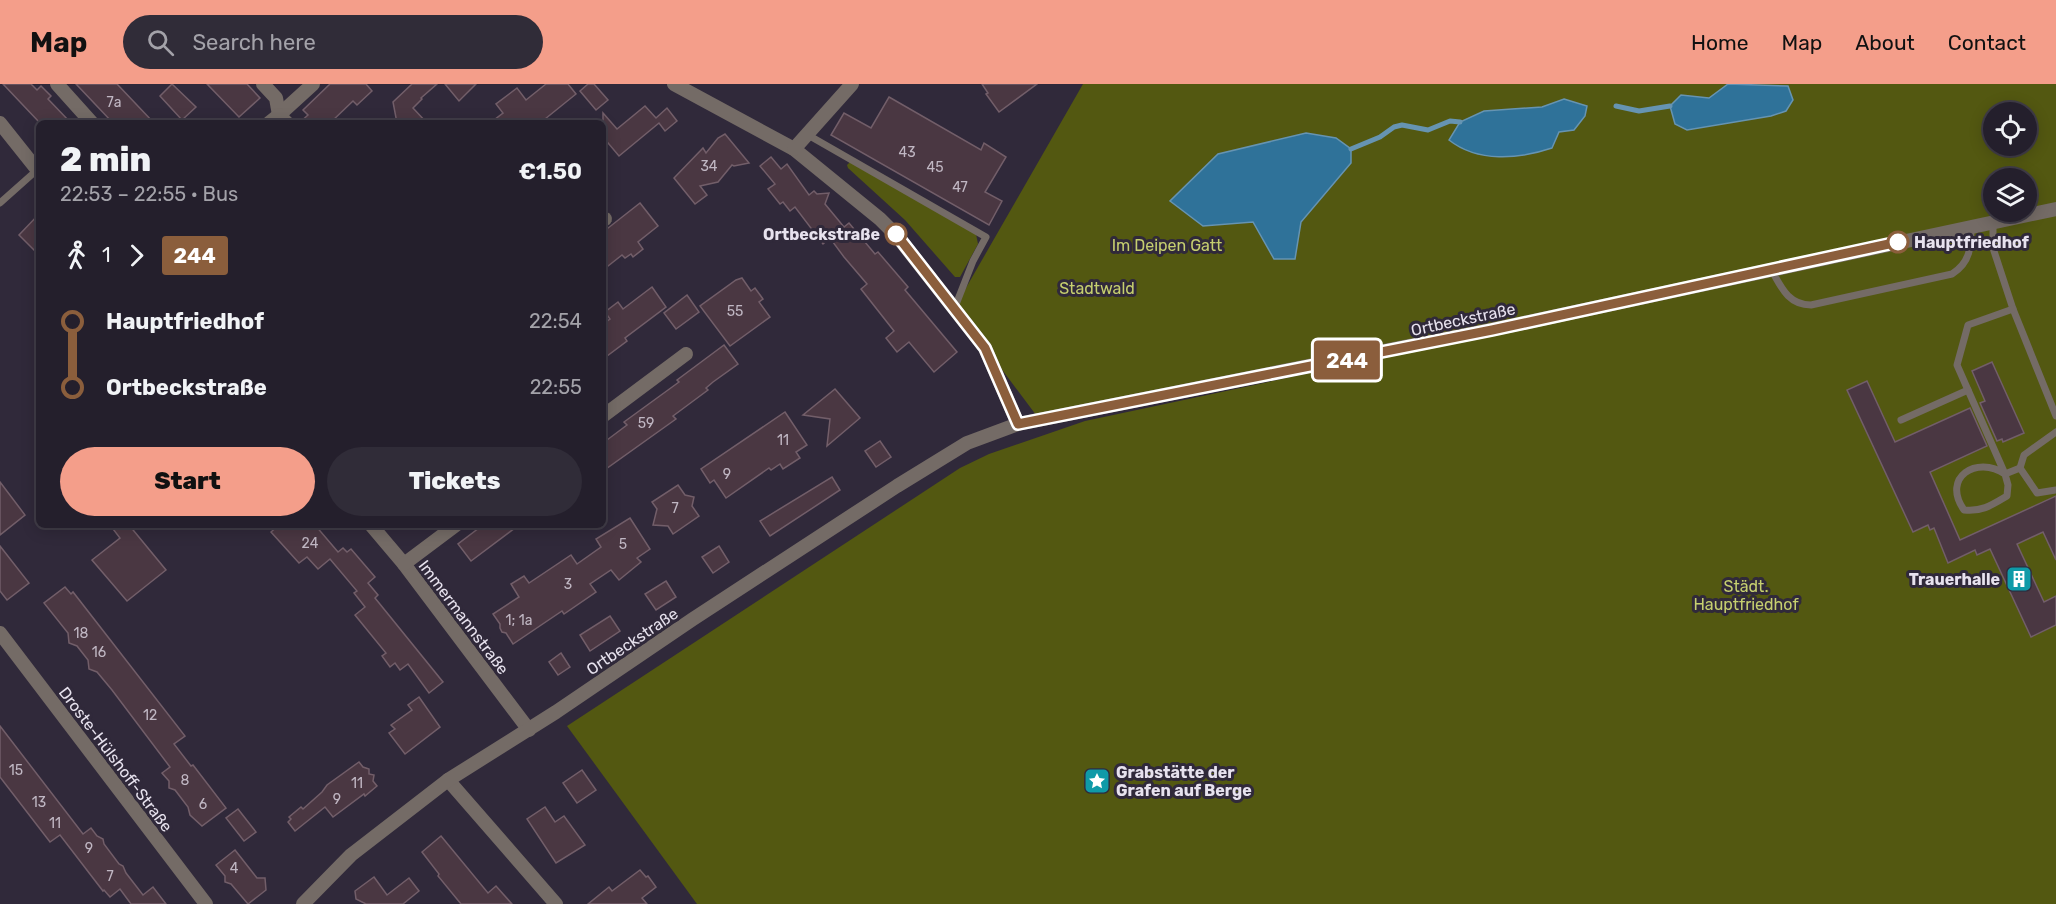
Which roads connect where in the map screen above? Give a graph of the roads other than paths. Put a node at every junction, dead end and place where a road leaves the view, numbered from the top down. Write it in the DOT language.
graph roads {
  1 [pos="57,84"];
  2 [pos="263,84"];
  3 [pos="313,84"];
  4 [pos="674,84"];
  5 [pos="852,84"];
  6 [pos="89,120"];
  7 [pos="278,120"];
  8 [pos="0,123"];
  9 [pos="808,135"];
  10 [pos="794,149"];
  11 [pos="36,168"];
  12 [pos="36,173"];
  13 [pos="0,203"];
  14 [pos="2056,209"];
  15 [pos="2037,213"];
  16 [pos="1993,222"];
  17 [pos="1971,226"];
  18 [pos="1771,269"];
  19 [pos="955,307"];
  20 [pos="2013,309"];
  21 [pos="686,354"];
  22 [pos="1968,390"];
  23 [pos="606,414"];
  24 [pos="2056,416"];
  25 [pos="1901,420"];
  26 [pos="1018,424"];
  27 [pos="2056,432"];
  28 [pos="2019,468"];
  29 [pos="2005,474"];
  30 [pos="2056,490"];
  31 [pos="374,528"];
  32 [pos="452,528"];
  33 [pos="404,564"];
  34 [pos="0,633"];
  35 [pos="529,730"];
  36 [pos="448,780"];
  37 [pos="206,904"];
  38 [pos="303,904"];
  39 [pos="555,904"];
  1 -- 6 [label="street"];
  2 -- 7 [label="street"];
  3 -- 7 [label="street"];
  4 -- 10 [label="street"];
  5 -- 9 [label="street"];
  8 -- 11 [label="street"];
  9 -- 10 [label="street"];
  9 -- 19 [label="lane"];
  10 -- 19 [label="street"];
  12 -- 13 [label="lane"];
  14 -- 15 [label="street, Ortbeckstraße"];
  16 -- 17 [label="street, Ortbeckstraße"];
  16 -- 20 [label="lane"];
  17 -- 18 [label="street, Ortbeckstraße"];
  17 -- 18 [label="lane"];
  18 -- 26 [label="street, Ortbeckstraße"];
  19 -- 26 [label="street"];
  20 -- 22 [label="lane"];
  20 -- 24 [label="lane"];
  21 -- 23 [label="street"];
  22 -- 25 [label="lane"];
  22 -- 29 [label="lane"];
  26 -- 35 [label="street, Ortbeckstraße"];
  27 -- 28 [label="lane"];
  28 -- 29 [label="lane"];
  28 -- 30 [label="lane"];
  29 -- 29 [label="lane"];
  31 -- 33 [label="street, Immermannstraße"];
  32 -- 33 [label="street"];
  33 -- 35 [label="street, Immermannstraße"];
  34 -- 37 [label="street, Droste-Hülshoff-Straße"];
  35 -- 36 [label="street, Ortbeckstraße"];
  36 -- 38 [label="street, Ortbeckstraße"];
  36 -- 39 [label="street"];
}
